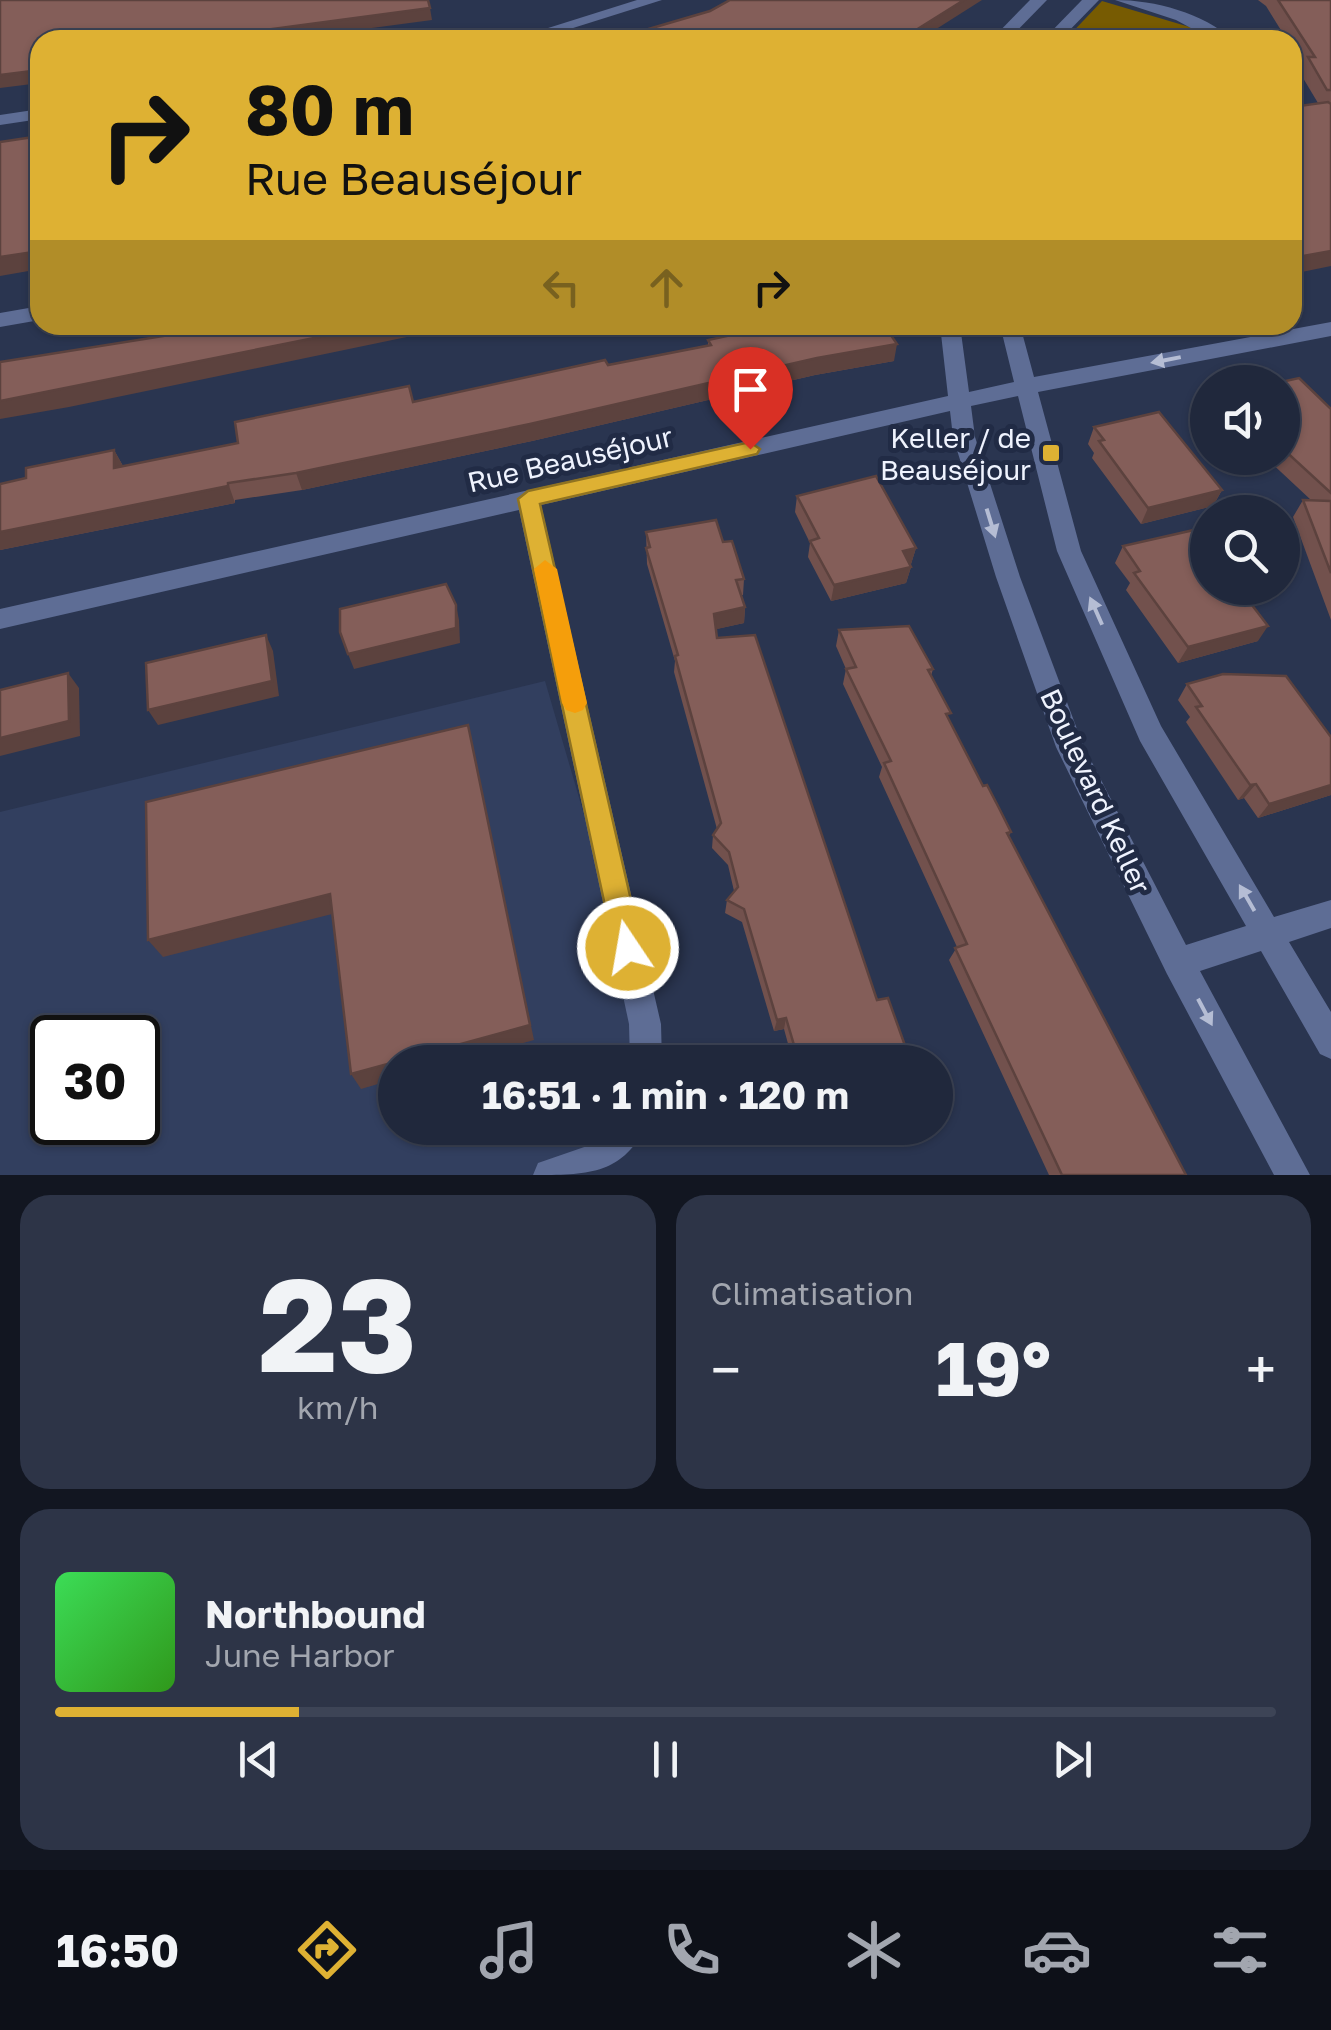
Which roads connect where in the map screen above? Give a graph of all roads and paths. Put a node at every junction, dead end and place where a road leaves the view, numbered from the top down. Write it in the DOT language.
graph roads {
  1 [pos="654,0"];
  2 [pos="1038,0"];
  3 [pos="1091,0"];
  4 [pos="1123,0"];
  5 [pos="552,30"];
  6 [pos="1008,30"];
  7 [pos="1061,30"];
  8 [pos="1206,30"];
  9 [pos="30,116"];
  10 [pos="0,120"];
  11 [pos="30,315"];
  12 [pos="0,320"];
  13 [pos="1331,329"];
  14 [pos="1302,334"];
  15 [pos="951,335"];
  16 [pos="1012,335"];
  17 [pos="1299,335"];
  18 [pos="1023,387"];
  19 [pos="959,402"];
  20 [pos="528,499"];
  21 [pos="0,619"];
  22 [pos="1331,914"];
  23 [pos="1268,934"];
  24 [pos="1178,963"];
  25 [pos="1331,1043"];
  26 [pos="646,1045"];
  27 [pos="614,1145"];
  28 [pos="550,1175"];
  29 [pos="1292,1175"];
  1 -- 5 [label="street"];
  2 -- 6 [label="street"];
  3 -- 7 [label="street"];
  4 -- 8 [label="street"];
  9 -- 10 [label="street"];
  11 -- 12 [label="street"];
  13 -- 14 [label="street, Rue Beauséjour, one-way"];
  15 -- 19 [label="street, Boulevard Keller"];
  16 -- 18 [label="street"];
  17 -- 18 [label="street, Rue Beauséjour, one-way"];
  18 -- 19 [label="street, Rue Beauséjour"];
  23 -- 18 [label="street, one-way"];
  19 -- 20 [label="street, Rue Beauséjour"];
  19 -- 24 [label="street, Boulevard Keller, one-way"];
  20 -- 21 [label="street, Rue Beauséjour"];
  20 -- 26 [label="street"];
  22 -- 23 [label="street"];
  23 -- 24 [label="street"];
  23 -- 25 [label="street"];
  24 -- 29 [label="street, Boulevard Keller, one-way"];
  27 -- 28 [label="street"];
}
